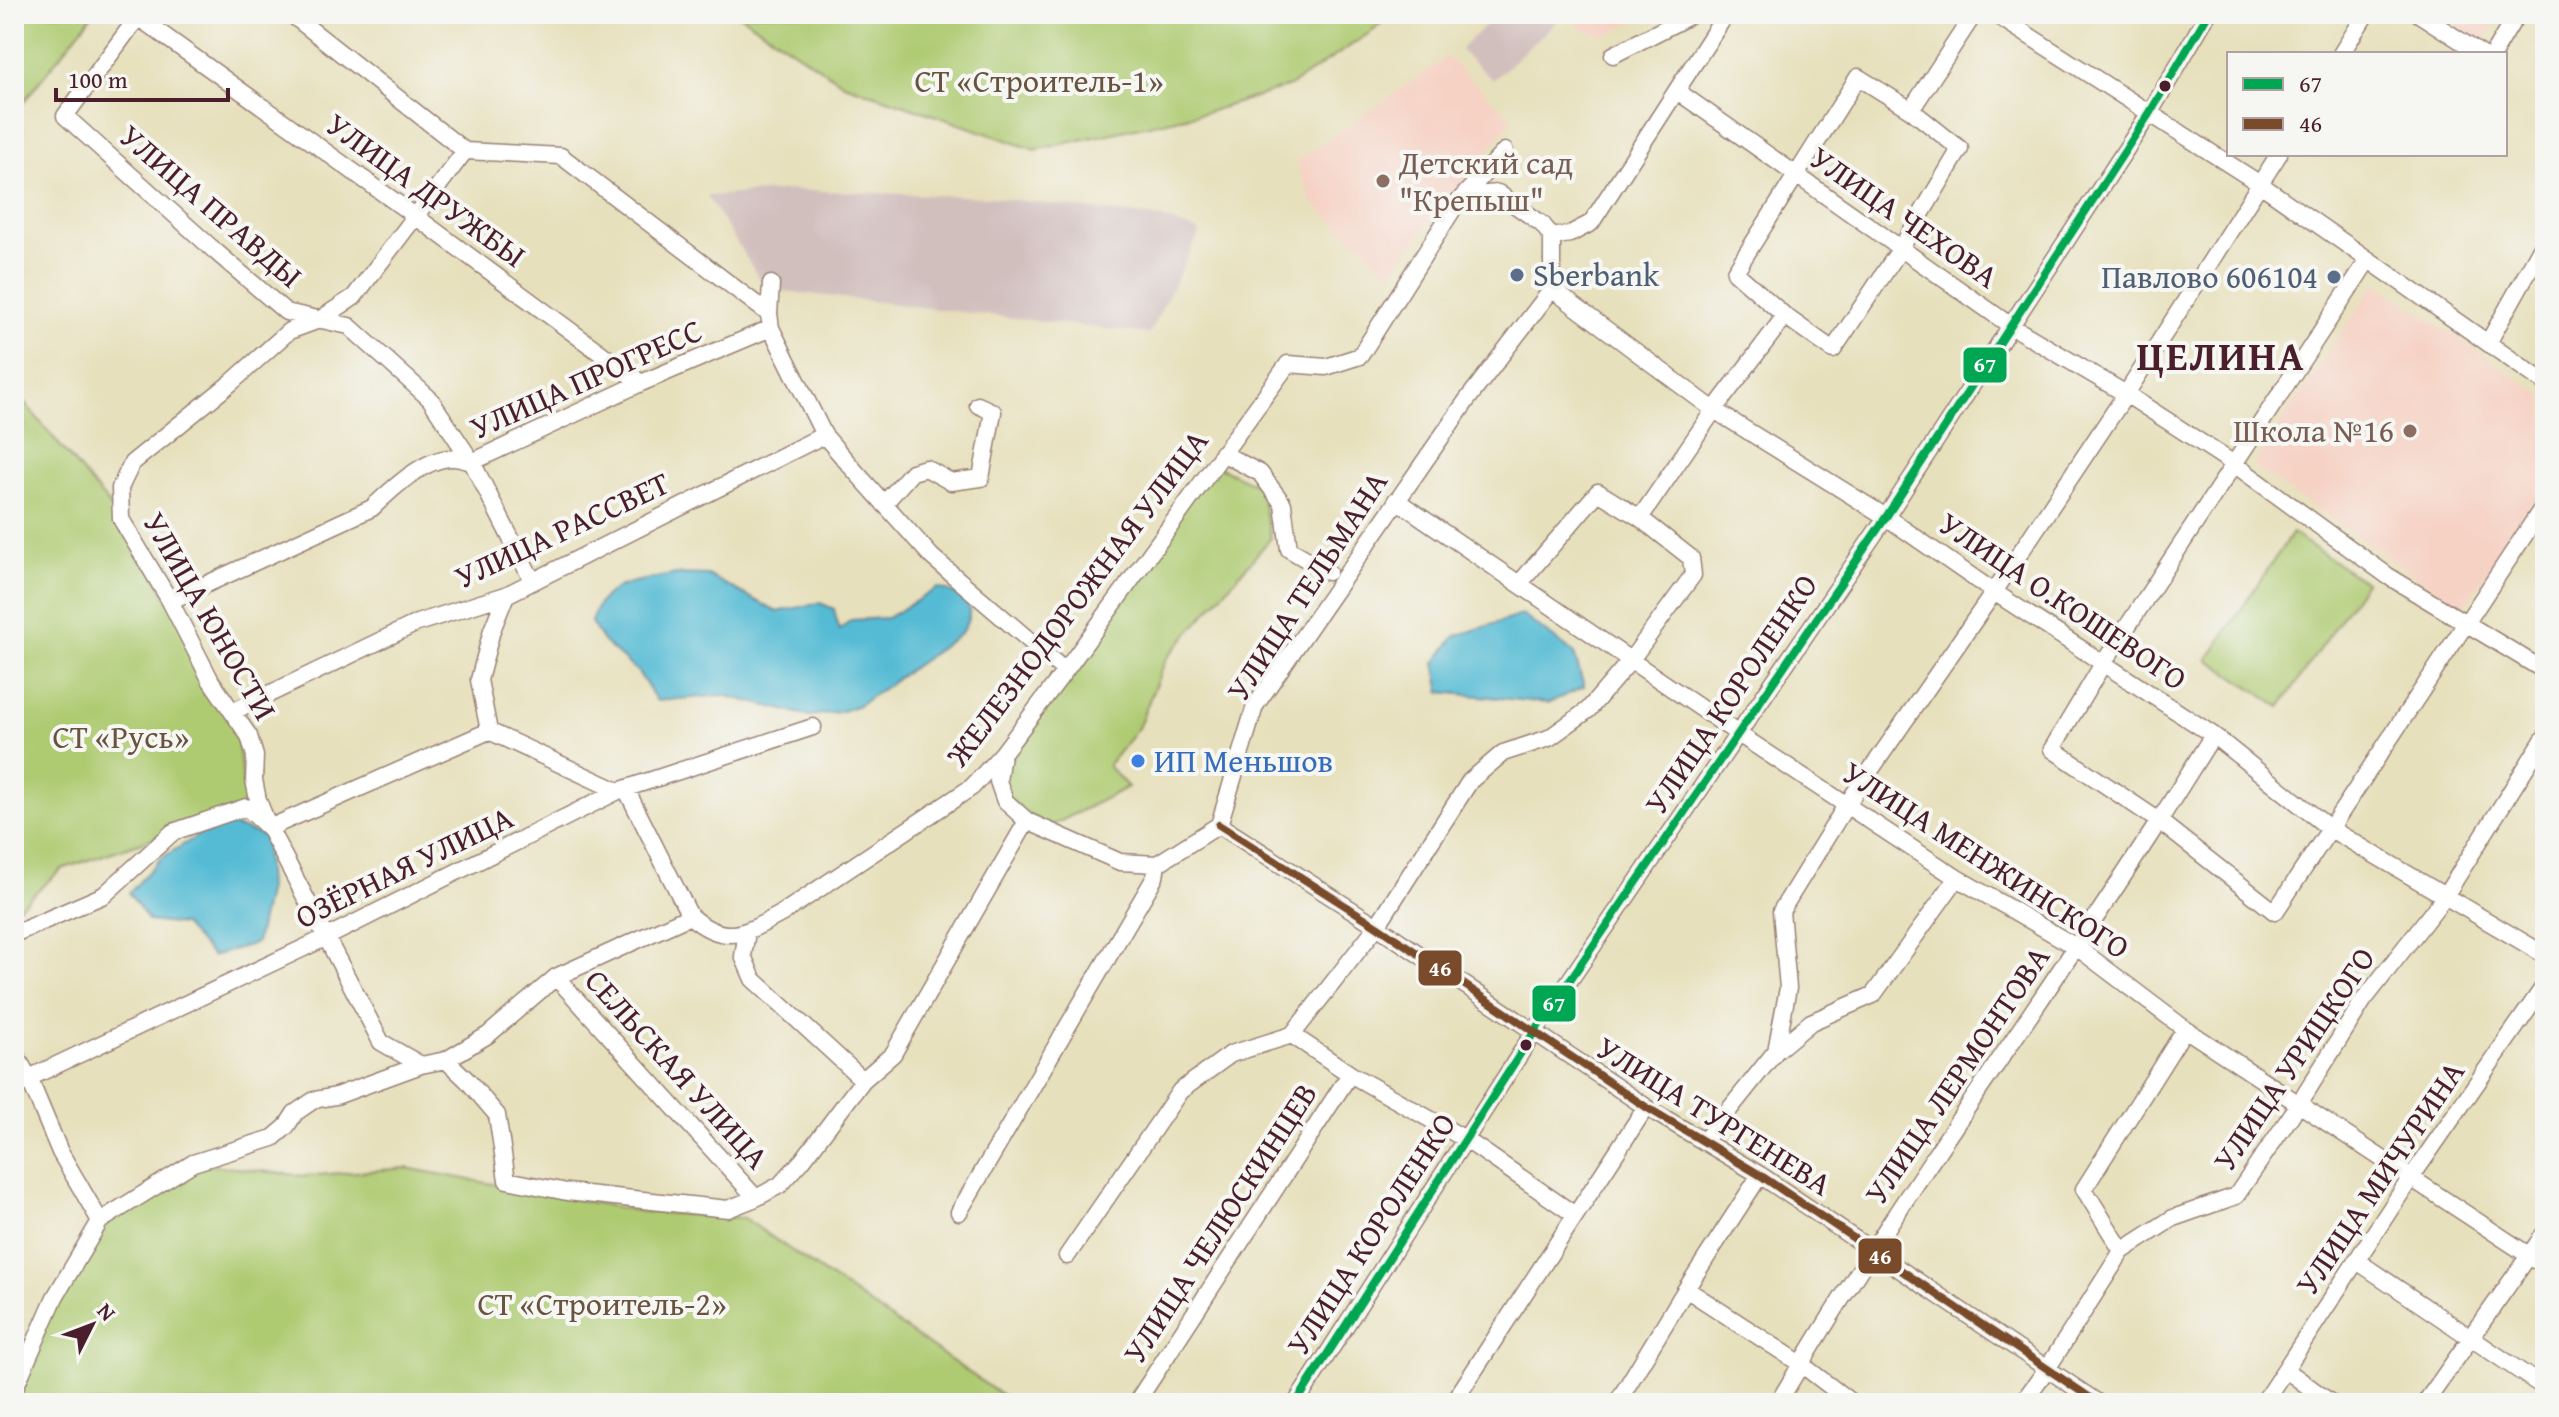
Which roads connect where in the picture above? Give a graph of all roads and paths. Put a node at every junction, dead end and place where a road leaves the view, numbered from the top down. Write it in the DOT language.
graph roads {
  1 [pos="291,14"];
  2 [pos="1693,14"];
  3 [pos="1726,14"];
  4 [pos="1974,14"];
  5 [pos="1995,14"];
  6 [pos="2208,14"];
  7 [pos="2366,14"];
  8 [pos="2419,14"];
  9 [pos="2517,14"];
  10 [pos="139,16"];
  11 [pos="2342,52"];
  12 [pos="2478,52"];
  13 [pos="2494,52"];
  14 [pos="1613,55"];
  15 [pos="1677,91"];
  16 [pos="1911,110"];
  17 [pos="2149,114"];
  18 [pos="465,151"];
  19 [pos="1505,151"];
  20 [pos="2278,156"];
  21 [pos="1797,176"];
  22 [pos="2260,184"];
  23 [pos="1464,196"];
  24 [pos="415,216"];
  25 [pos="1552,237"];
  26 [pos="2545,241"];
  27 [pos="1901,248"];
  28 [pos="2368,260"];
  29 [pos="771,284"];
  30 [pos="1552,289"];
  31 [pos="1785,316"];
  32 [pos="319,320"];
  33 [pos="770,321"];
  34 [pos="2011,326"];
  35 [pos="2488,343"];
  36 [pos="641,383"];
  37 [pos="2545,383"];
  38 [pos="2126,394"];
  39 [pos="978,405"];
  40 [pos="1714,410"];
  41 [pos="824,435"];
  42 [pos="1222,453"];
  43 [pos="472,462"];
  44 [pos="2234,464"];
  45 [pos="1396,500"];
  46 [pos="884,504"];
  47 [pos="2545,504"];
  48 [pos="1886,517"];
  49 [pos="1640,518"];
  50 [pos="1328,572"];
  51 [pos="532,580"];
  52 [pos="1519,584"];
  53 [pos="1994,592"];
  54 [pos="506,595"];
  55 [pos="170,601"];
  56 [pos="2466,622"];
  57 [pos="1630,661"];
  58 [pos="2104,662"];
  59 [pos="1065,671"];
  60 [pos="2545,671"];
  61 [pos="234,711"];
  62 [pos="813,727"];
  63 [pos="489,731"];
  64 [pos="1737,733"];
  65 [pos="2213,735"];
  66 [pos="2545,737"];
  67 [pos="1002,754"];
  68 [pos="622,790"];
  69 [pos="1847,804"];
  70 [pos="1027,821"];
  71 [pos="2159,821"];
  72 [pos="1219,825"];
  73 [pos="269,828"];
  74 [pos="2329,828"];
  75 [pos="1157,864"];
  76 [pos="1957,878"];
  77 [pos="2445,896"];
  78 [pos="690,916"];
  79 [pos="1377,926"];
  80 [pos="747,932"];
  81 [pos="14,934"];
  82 [pos="327,937"];
  83 [pos="2078,948"];
  84 [pos="2545,955"];
  85 [pos="556,977"];
  86 [pos="2545,985"];
  87 [pos="2185,1029"];
  88 [pos="1533,1034"];
  89 [pos="1292,1035"];
  90 [pos="1776,1051"];
  91 [pos="14,1052"];
  92 [pos="446,1060"];
  93 [pos="421,1065"];
  94 [pos="1350,1074"];
  95 [pos="29,1078"];
  96 [pos="863,1080"];
  97 [pos="2299,1104"];
  98 [pos="1646,1107"];
  99 [pos="1465,1139"];
  100 [pos="1705,1140"];
  101 [pos="1760,1175"];
  102 [pos="2410,1179"];
  103 [pos="756,1198"];
  104 [pos="959,1212"];
  105 [pos="1575,1215"];
  106 [pos="100,1221"];
  107 [pos="2545,1233"];
  108 [pos="1872,1250"];
  109 [pos="2122,1251"];
  110 [pos="2530,1255"];
  111 [pos="1067,1256"];
  112 [pos="2357,1261"];
  113 [pos="2545,1266"];
  114 [pos="1686,1289"];
  115 [pos="2472,1337"];
  116 [pos="1801,1364"];
  117 [pos="2047,1369"];
  118 [pos="2286,1370"];
  119 [pos="2545,1388"];
  120 [pos="14,1390"];
  121 [pos="1136,1403"];
  122 [pos="1296,1403"];
  123 [pos="1453,1403"];
  124 [pos="1617,1403"];
  125 [pos="1778,1403"];
  126 [pos="1852,1403"];
  127 [pos="2022,1403"];
  128 [pos="2098,1403"];
  129 [pos="2263,1403"];
  130 [pos="2331,1403"];
  131 [pos="2425,1403"];
  1 -- 18 [label="street"];
  2 -- 14 [label="street"];
  3 -- 15 [label="street"];
  4 -- 16 [label="street"];
  5 -- 17 [label="street"];
  6 -- 17 [label="street, УЛИЦА КОРОЛЕНКО"];
  7 -- 11 [label="street"];
  8 -- 12 [label="street"];
  9 -- 13 [label="street"];
  10 -- 24 [label="street, УЛИЦА ДРУЖБЫ"];
  10 -- 32 [label="street, УЛИЦА ПРАВДЫ"];
  15 -- 21 [label="street, УЛИЦА ЧЕХОВА"];
  15 -- 25 [label="street"];
  16 -- 21 [label="street"];
  16 -- 27 [label="street"];
  17 -- 22 [label="street"];
  17 -- 34 [label="street, УЛИЦА КОРОЛЕНКО"];
  18 -- 24 [label="street, УЛИЦА ЮНОСТИ"];
  18 -- 33 [label="street"];
  19 -- 23 [label="street, ЖЕЛЕЗНОДОРОЖНАЯ УЛИЦА"];
  20 -- 22 [label="street"];
  21 -- 27 [label="street, УЛИЦА ЧЕХОВА"];
  21 -- 31 [label="street"];
  22 -- 28 [label="street"];
  22 -- 38 [label="street"];
  23 -- 25 [label="street"];
  23 -- 42 [label="street, ЖЕЛЕЗНОДОРОЖНАЯ УЛИЦА"];
  24 -- 32 [label="street, УЛИЦА ЮНОСТИ"];
  24 -- 36 [label="street, УЛИЦА ДРУЖБЫ"];
  25 -- 30 [label="street"];
  26 -- 35 [label="street"];
  27 -- 31 [label="street"];
  27 -- 34 [label="street, УЛИЦА ЧЕХОВА"];
  28 -- 35 [label="street"];
  28 -- 44 [label="street"];
  29 -- 33 [label="street"];
  30 -- 40 [label="street, УЛИЦА О.КОШЕВОГО"];
  30 -- 45 [label="street, УЛИЦА ТЕЛЬМАНА"];
  31 -- 40 [label="street"];
  32 -- 43 [label="street, УЛИЦА ПРАВДЫ"];
  32 -- 55 [label="street, УЛИЦА ЮНОСТИ"];
  33 -- 36 [label="street, УЛИЦА ПРОГРЕСС"];
  33 -- 41 [label="street"];
  34 -- 38 [label="street, УЛИЦА ЧЕХОВА"];
  34 -- 48 [label="street, УЛИЦА КОРОЛЕНКО"];
  35 -- 37 [label="street"];
  36 -- 43 [label="street, УЛИЦА ПРОГРЕСС"];
  38 -- 44 [label="street, УЛИЦА ЧЕХОВА"];
  38 -- 53 [label="street"];
  39 -- 46 [label="street"];
  40 -- 48 [label="street, УЛИЦА О.КОШЕВОГО"];
  40 -- 49 [label="street"];
  41 -- 46 [label="street"];
  41 -- 51 [label="street, УЛИЦА РАССВЕТ"];
  42 -- 50 [label="street"];
  42 -- 59 [label="street, ЖЕЛЕЗНОДОРОЖНАЯ УЛИЦА"];
  43 -- 51 [label="street, УЛИЦА ПРАВДЫ"];
  43 -- 55 [label="street, УЛИЦА ПРОГРЕСС"];
  44 -- 56 [label="street, УЛИЦА ЧЕХОВА"];
  44 -- 58 [label="street"];
  45 -- 52 [label="street, УЛИЦА МЕНЖИНСКОГО"];
  45 -- 72 [label="street, УЛИЦА ТЕЛЬМАНА"];
  46 -- 59 [label="street"];
  47 -- 56 [label="street"];
  48 -- 53 [label="street, УЛИЦА О.КОШЕВОГО"];
  48 -- 64 [label="street, УЛИЦА КОРОЛЕНКО"];
  49 -- 52 [label="street"];
  49 -- 57 [label="street, УЛИЦА ЧЕЛЮСКИНЦЕВ"];
  51 -- 54 [label="street, УЛИЦА РАССВЕТ"];
  52 -- 57 [label="street, УЛИЦА МЕНЖИНСКОГО"];
  53 -- 58 [label="street, УЛИЦА О.КОШЕВОГО"];
  53 -- 69 [label="street"];
  54 -- 61 [label="street, УЛИЦА РАССВЕТ"];
  54 -- 63 [label="street"];
  55 -- 61 [label="street, УЛИЦА ЮНОСТИ"];
  56 -- 60 [label="street, УЛИЦА ЧЕХОВА"];
  56 -- 74 [label="street"];
  57 -- 64 [label="street, УЛИЦА МЕНЖИНСКОГО"];
  57 -- 79 [label="street, УЛИЦА ЧЕЛЮСКИНЦЕВ"];
  58 -- 65 [label="street, УЛИЦА О.КОШЕВОГО"];
  58 -- 71 [label="street"];
  59 -- 67 [label="street, ЖЕЛЕЗНОДОРОЖНАЯ УЛИЦА"];
  61 -- 73 [label="street, УЛИЦА ЮНОСТИ"];
  62 -- 68 [label="street, ОЗЁРНАЯ УЛИЦА"];
  63 -- 68 [label="street"];
  63 -- 73 [label="street"];
  64 -- 69 [label="street, УЛИЦА МЕНЖИНСКОГО"];
  64 -- 88 [label="street, УЛИЦА КОРОЛЕНКО"];
  65 -- 71 [label="street, УЛИЦА ЛЕРМОНТОВА"];
  65 -- 74 [label="street, УЛИЦА О.КОШЕВОГО"];
  66 -- 77 [label="street, УЛИЦА УРИЦКОГО"];
  67 -- 70 [label="street"];
  67 -- 80 [label="street, ЖЕЛЕЗНОДОРОЖНАЯ УЛИЦА"];
  68 -- 78 [label="street"];
  68 -- 82 [label="street, ОЗЁРНАЯ УЛИЦА"];
  69 -- 76 [label="street, УЛИЦА МЕНЖИНСКОГО"];
  69 -- 90 [label="street"];
  70 -- 75 [label="street"];
  70 -- 96 [label="street"];
  71 -- 74 [label="street"];
  71 -- 83 [label="street, УЛИЦА ЛЕРМОНТОВА"];
  72 -- 75 [label="street"];
  72 -- 79 [label="street, УЛИЦА ТУРГЕНЕВА"];
  73 -- 81 [label="street"];
  73 -- 82 [label="street, УЛИЦА ЮНОСТИ"];
  74 -- 77 [label="street, УЛИЦА О.КОШЕВОГО"];
  75 -- 104 [label="street"];
  76 -- 83 [label="street, УЛИЦА МЕНЖИНСКОГО"];
  76 -- 90 [label="street"];
  77 -- 84 [label="street, УЛИЦА О.КОШЕВОГО"];
  77 -- 97 [label="street, УЛИЦА УРИЦКОГО"];
  78 -- 80 [label="street"];
  78 -- 85 [label="street"];
  79 -- 88 [label="street, УЛИЦА ТУРГЕНЕВА"];
  79 -- 89 [label="street, УЛИЦА ЧЕЛЮСКИНЦЕВ"];
  80 -- 96 [label="street"];
  82 -- 93 [label="street, УЛИЦА ЮНОСТИ"];
  82 -- 95 [label="street, ОЗЁРНАЯ УЛИЦА"];
  83 -- 87 [label="street, УЛИЦА МЕНЖИНСКОГО"];
  83 -- 108 [label="street, УЛИЦА ЛЕРМОНТОВА"];
  85 -- 92 [label="street"];
  85 -- 103 [label="street, СЕЛЬСКАЯ УЛИЦА"];
  86 -- 102 [label="street, УЛИЦА МИЧУРИНА"];
  87 -- 97 [label="street, УЛИЦА МЕНЖИНСКОГО"];
  87 -- 109 [label="street"];
  88 -- 98 [label="street, УЛИЦА ТУРГЕНЕВА"];
  88 -- 99 [label="street, УЛИЦА КОРОЛЕНКО"];
  89 -- 94 [label="street"];
  89 -- 111 [label="street"];
  90 -- 100 [label="street"];
  91 -- 95 [label="street"];
  92 -- 93 [label="street"];
  92 -- 103 [label="street"];
  93 -- 106 [label="street"];
  94 -- 99 [label="street"];
  94 -- 121 [label="street, УЛИЦА ЧЕЛЮСКИНЦЕВ"];
  95 -- 106 [label="street"];
  96 -- 103 [label="street"];
  97 -- 102 [label="street, УЛИЦА МЕНЖИНСКОГО"];
  97 -- 109 [label="street, УЛИЦА УРИЦКОГО"];
  98 -- 100 [label="street, УЛИЦА ТУРГЕНЕВА"];
  98 -- 105 [label="street"];
  99 -- 105 [label="street"];
  99 -- 122 [label="street, УЛИЦА КОРОЛЕНКО"];
  100 -- 101 [label="street, УЛИЦА ТУРГЕНЕВА"];
  101 -- 108 [label="street, УЛИЦА ТУРГЕНЕВА"];
  101 -- 114 [label="street"];
  102 -- 110 [label="street, УЛИЦА МЕНЖИНСКОГО"];
  102 -- 112 [label="street, УЛИЦА МИЧУРИНА"];
  105 -- 123 [label="street"];
  106 -- 120 [label="street"];
  107 -- 110 [label="street"];
  108 -- 116 [label="street, УЛИЦА ЛЕРМОНТОВА"];
  108 -- 117 [label="street, УЛИЦА ТУРГЕНЕВА"];
  109 -- 117 [label="street, УЛИЦА УРИЦКОГО"];
  110 -- 113 [label="street, УЛИЦА МЕНЖИНСКОГО"];
  110 -- 115 [label="street"];
  112 -- 115 [label="street"];
  112 -- 118 [label="street, УЛИЦА МИЧУРИНА"];
  114 -- 116 [label="street"];
  114 -- 124 [label="street"];
  115 -- 119 [label="street"];
  115 -- 131 [label="street"];
  116 -- 125 [label="street, УЛИЦА ЛЕРМОНТОВА"];
  116 -- 126 [label="street"];
  117 -- 127 [label="street, УЛИЦА УРИЦКОГО"];
  117 -- 128 [label="street, УЛИЦА ТУРГЕНЕВА"];
  118 -- 129 [label="street, УЛИЦА МИЧУРИНА"];
  118 -- 130 [label="street"];
}
